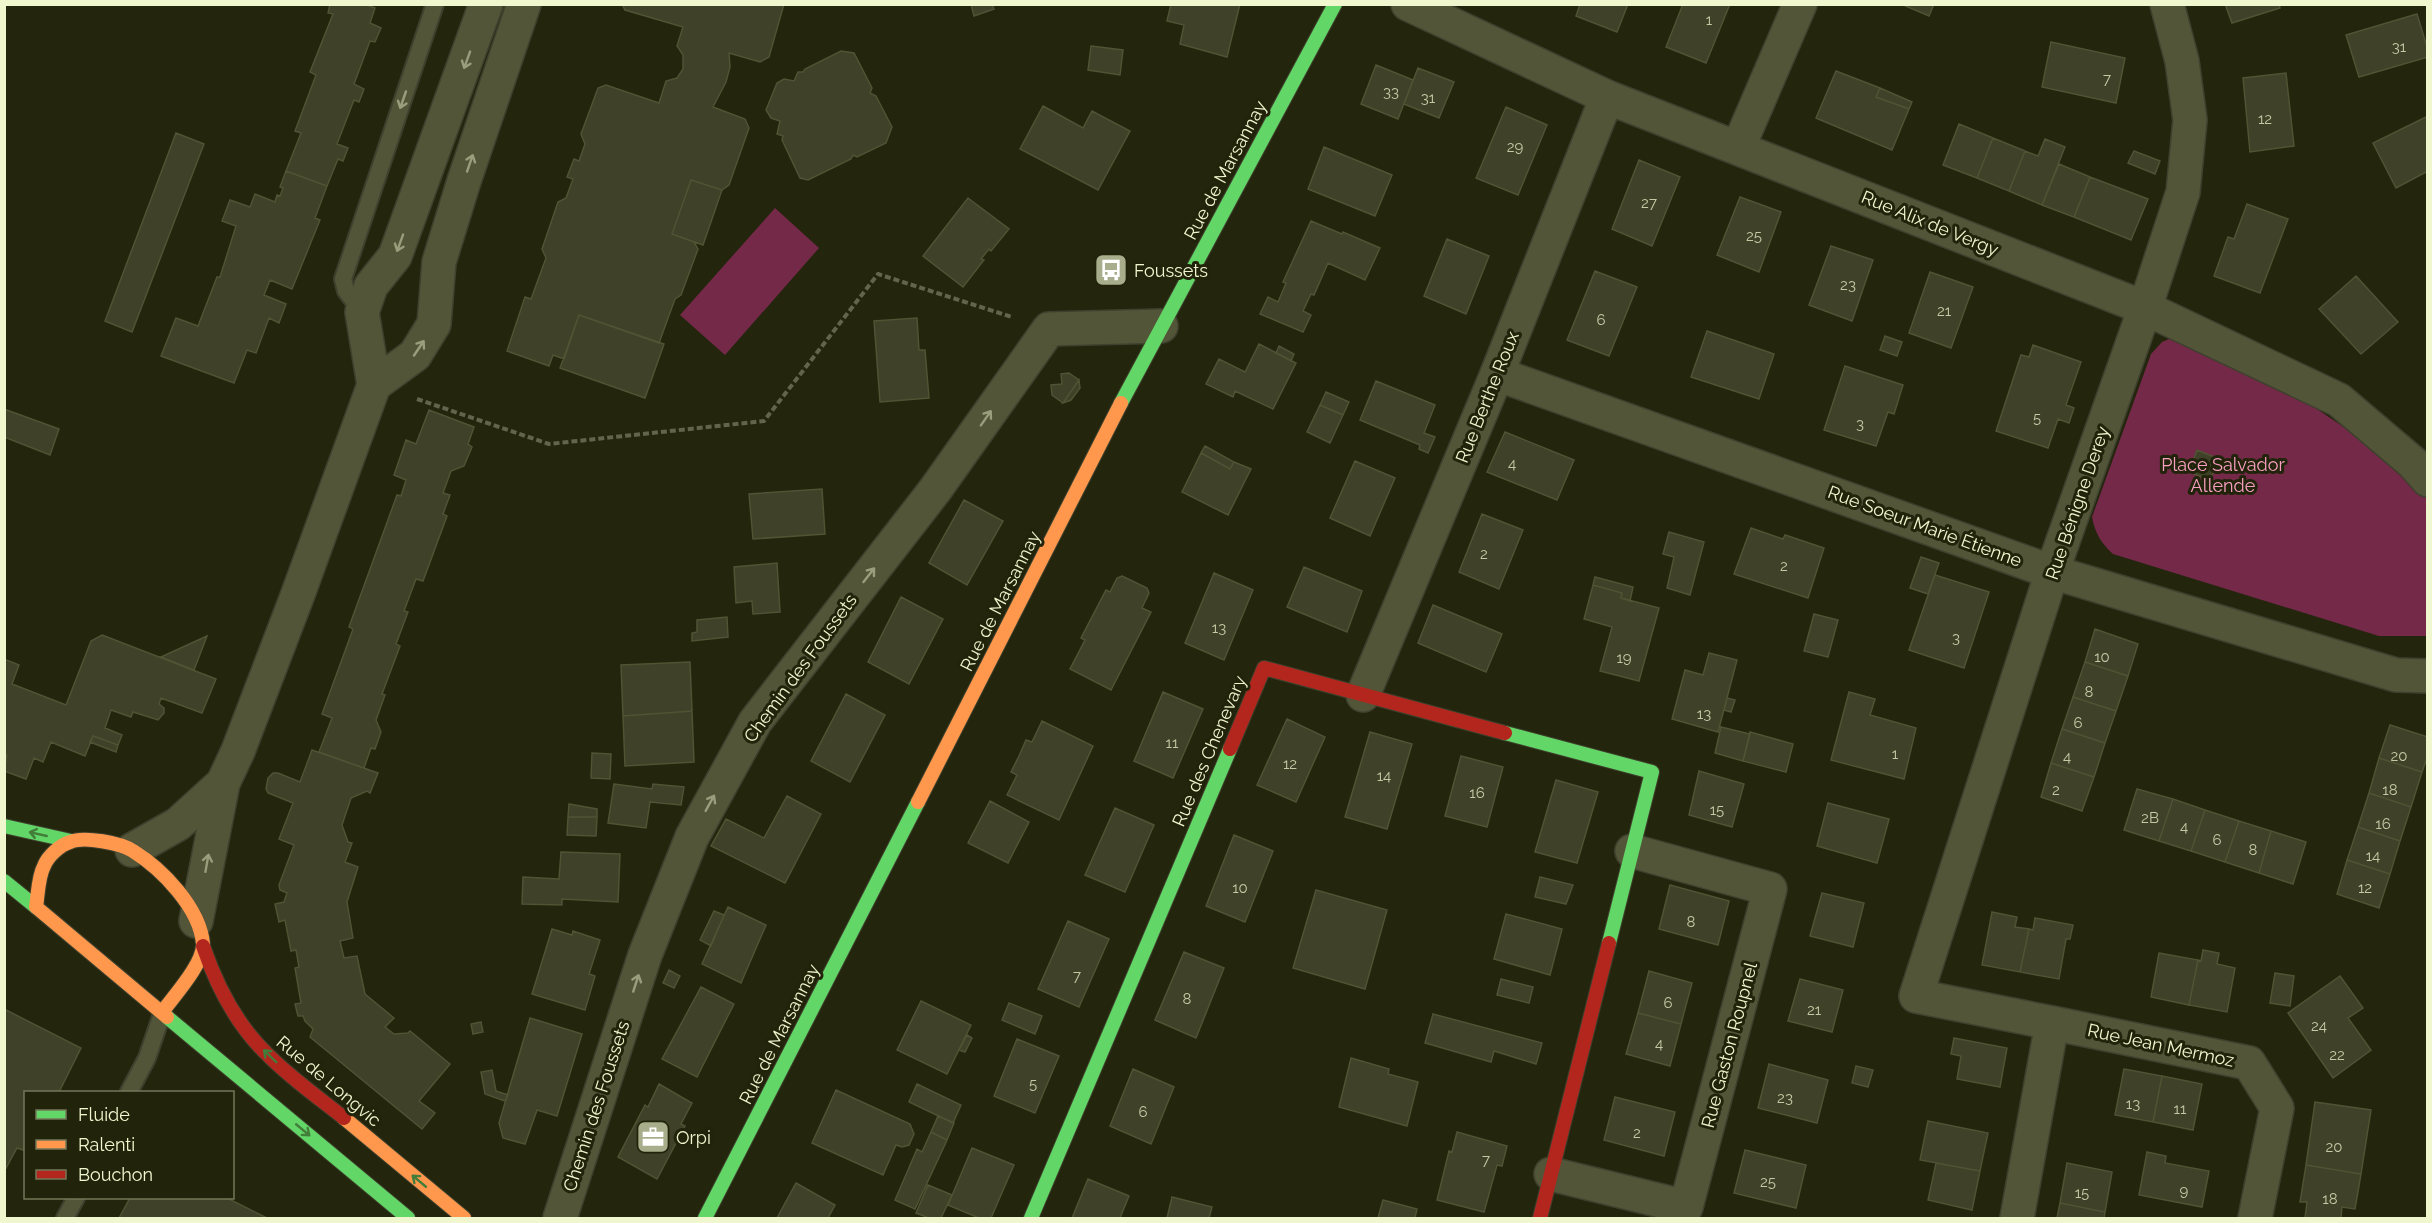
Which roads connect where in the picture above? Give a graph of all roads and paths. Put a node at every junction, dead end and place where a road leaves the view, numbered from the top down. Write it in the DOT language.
graph roads {
  1 [pos="435,4"];
  2 [pos="486,4"];
  3 [pos="524,4"];
  4 [pos="1335,4"];
  5 [pos="1408,4"];
  6 [pos="1800,4"];
  7 [pos="2167,4"];
  8 [pos="1607,97"];
  9 [pos="1738,148"];
  10 [pos="2145,308"];
  11 [pos="362,312"];
  12 [pos="1161,326"];
  13 [pos="1049,329"];
  14 [pos="1497,374"];
  15 [pos="374,385"];
  16 [pos="2427,480"];
  17 [pos="2052,572"];
  18 [pos="2427,676"];
  19 [pos="1364,695"];
  20 [pos="223,783"];
  21 [pos="4,826"];
  22 [pos="71,841"];
  23 [pos="132,850"];
  24 [pos="1632,851"];
  25 [pos="4,881"];
  26 [pos="36,907"];
  27 [pos="200,934"];
  28 [pos="1916,996"];
  29 [pos="163,1011"];
  30 [pos="2052,1023"];
  31 [pos="130,1091"];
  32 [pos="1551,1174"];
  33 [pos="75,1199"];
  34 [pos="65,1218"];
  35 [pos="408,1218"];
  36 [pos="464,1218"];
  37 [pos="560,1218"];
  38 [pos="705,1218"];
  39 [pos="1031,1218"];
  40 [pos="1540,1218"];
  41 [pos="2017,1218"];
  42 [pos="2255,1218"];
  1 -- 11 [label="lane, one-way"];
  2 -- 11 [label="street, one-way"];
  15 -- 3 [label="street, one-way"];
  4 -- 12 [label="street, Rue de Marsannay"];
  5 -- 8 [label="street, Rue Alix de Vergy"];
  6 -- 9 [label="street"];
  7 -- 10 [label="street, Rue Bénigne Derey"];
  8 -- 9 [label="street, Rue Alix de Vergy"];
  8 -- 14 [label="street, Rue Berthe Roux"];
  9 -- 10 [label="street, Rue Alix de Vergy"];
  10 -- 16 [label="street, Rue Alix de Vergy"];
  10 -- 17 [label="street, Rue Bénigne Derey"];
  11 -- 15 [label="street"];
  12 -- 13 [label="street"];
  12 -- 38 [label="street, Rue de Marsannay"];
  13 -- 15 [label="path"];
  37 -- 13 [label="street, Chemin des Foussets, one-way"];
  14 -- 17 [label="street, Rue Soeur Marie Étienne"];
  14 -- 19 [label="street, Rue Berthe Roux"];
  15 -- 20 [label="street"];
  17 -- 18 [label="street, Rue Soeur Marie Étienne"];
  17 -- 28 [label="street, Rue Bénigne Derey"];
  19 -- 24 [label="street, Rue des Chenevary"];
  19 -- 39 [label="street, Rue des Chenevary"];
  20 -- 23 [label="street"];
  27 -- 20 [label="street, one-way"];
  22 -- 21 [label="street, Rue de Longvic, one-way"];
  22 -- 23 [label="street, Rue de Longvic"];
  22 -- 26 [label="street"];
  23 -- 27 [label="street, Rue de Longvic"];
  24 -- 32 [label="street"];
  24 -- 32 [label="street, Rue Gaston Roupnel"];
  25 -- 26 [label="street"];
  26 -- 29 [label="street"];
  27 -- 29 [label="street"];
  36 -- 27 [label="street, Rue de Longvic, one-way"];
  28 -- 30 [label="street, Rue Jean Mermoz"];
  29 -- 31 [label="lane"];
  29 -- 35 [label="street, one-way"];
  30 -- 41 [label="street"];
  30 -- 42 [label="street, Rue Jean Mermoz"];
  32 -- 40 [label="street"];
  33 -- 34 [label="lane"];
}
